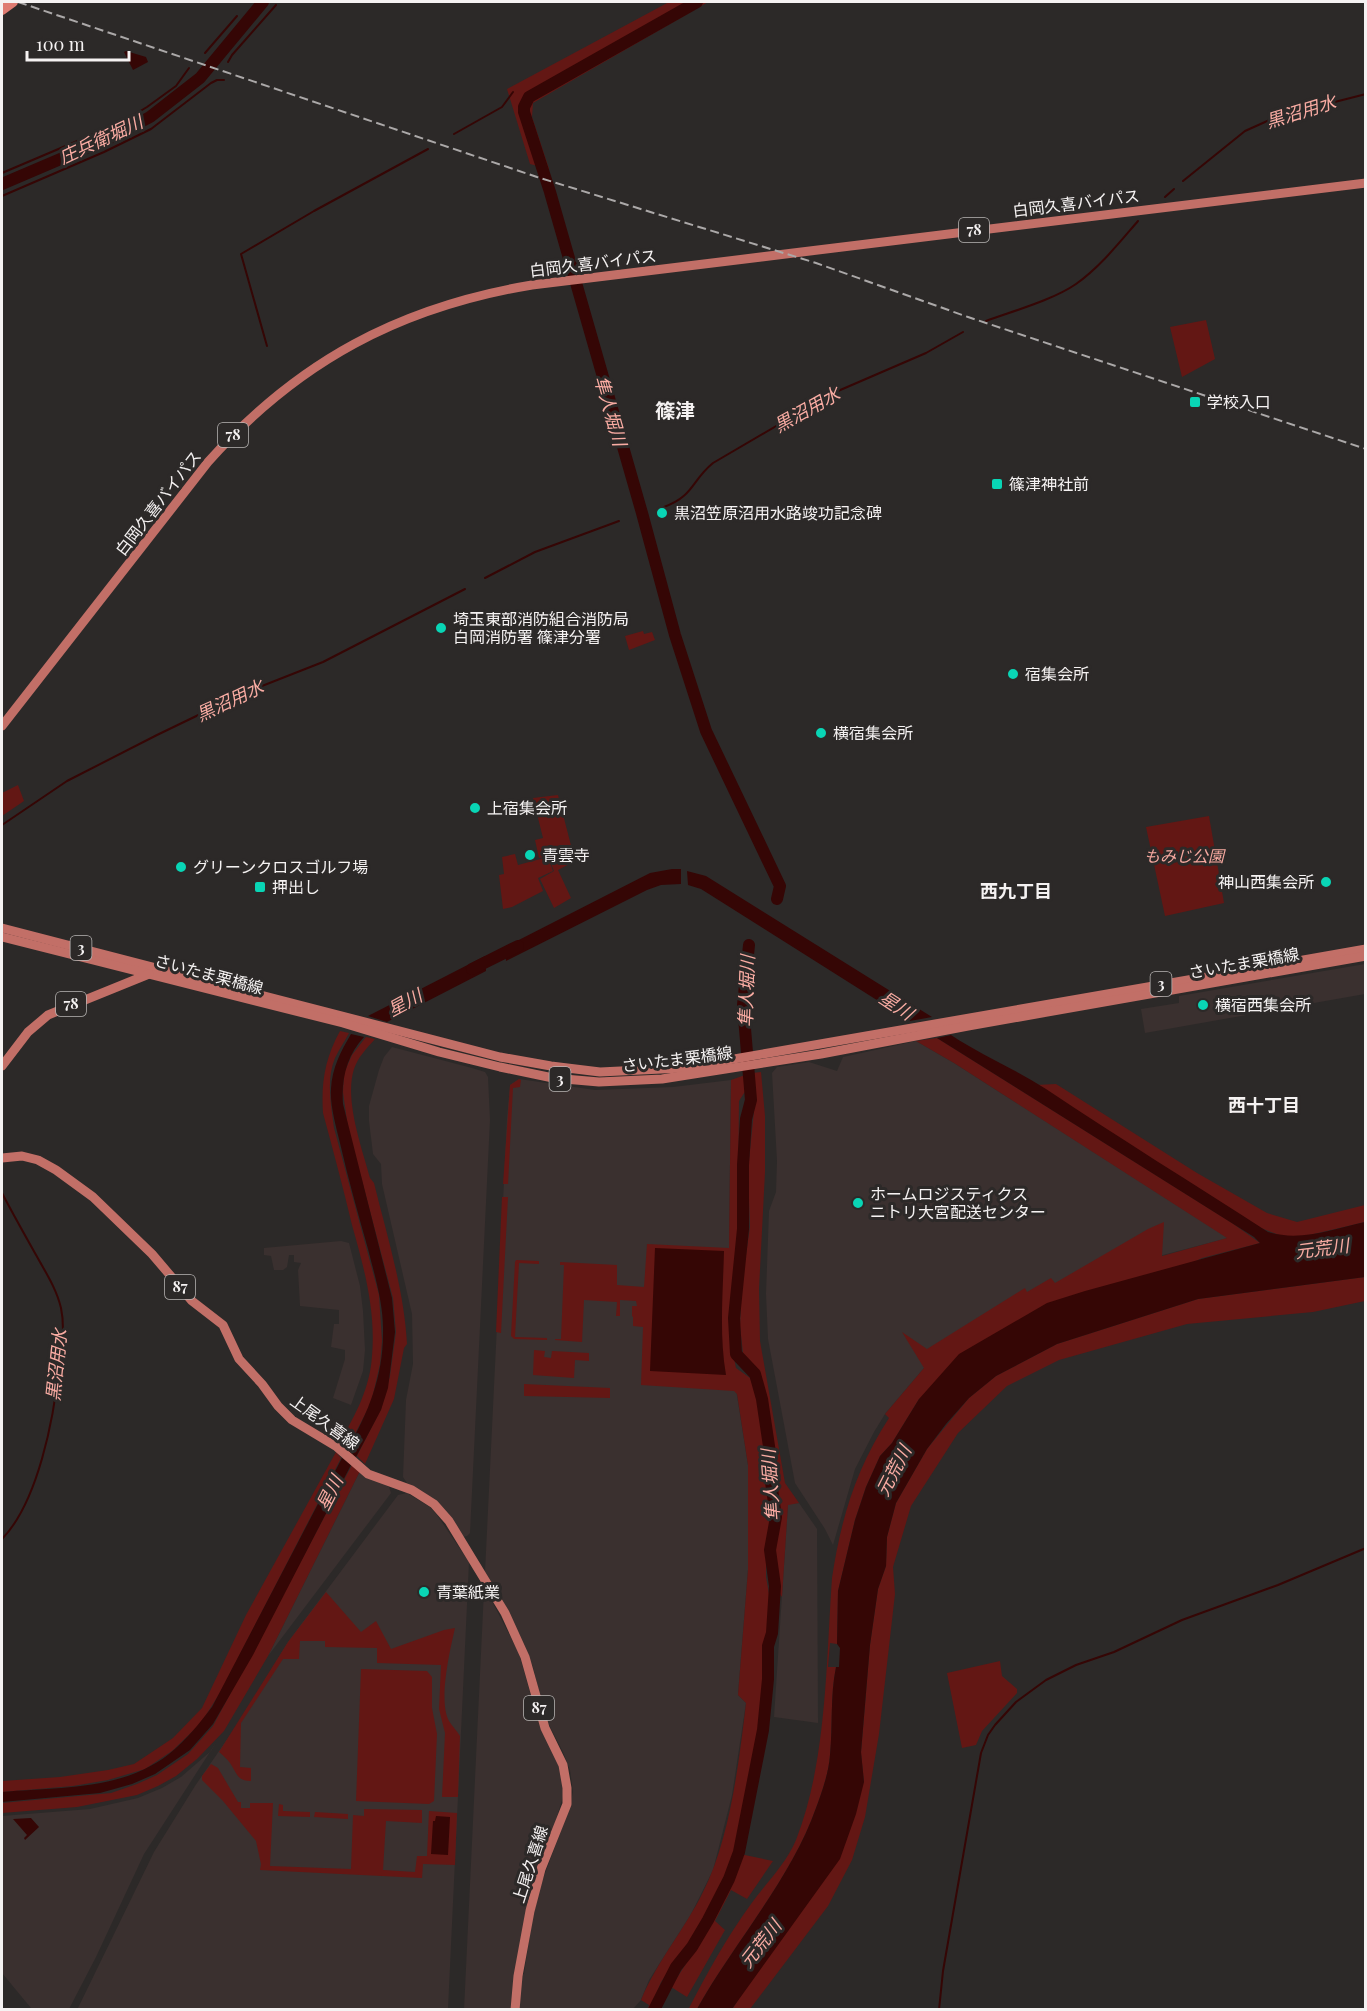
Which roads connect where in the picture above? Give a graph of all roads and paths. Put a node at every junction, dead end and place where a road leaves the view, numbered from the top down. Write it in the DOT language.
graph roads {
  1 [pos="13,2"];
  2 [pos="2,10"];
  3 [pos="1365,183"];
  4 [pos="2,726"];
  5 [pos="2,928"];
  6 [pos="2,937"];
  7 [pos="1365,949"];
  8 [pos="1365,956"];
  9 [pos="159,970"];
  10 [pos="149,974"];
  11 [pos="347,1021"];
  12 [pos="754,1060"];
  13 [pos="2,1066"];
  14 [pos="2,1158"];
  15 [pos="515,2010"];
  1 -- 2 [label="highway"];
  3 -- 4 [label="main road, 白岡久喜バイパス / 78"];
  5 -- 9 [label="main road, さいたま栗橋線 / 3"];
  6 -- 10 [label="main road, さいたま栗橋線 / 3"];
  7 -- 12 [label="main road, さいたま栗橋線 / 3"];
  8 -- 12 [label="main road, さいたま栗橋線 / 3"];
  9 -- 10 [label="main road, 78"];
  9 -- 11 [label="main road, さいたま栗橋線 / 3"];
  10 -- 11 [label="main road, さいたま栗橋線 / 3"];
  10 -- 13 [label="main road, 78"];
  11 -- 12 [label="main road, さいたま栗橋線 / 3"];
  14 -- 15 [label="main road, 上尾久喜線 / 87"];
}
